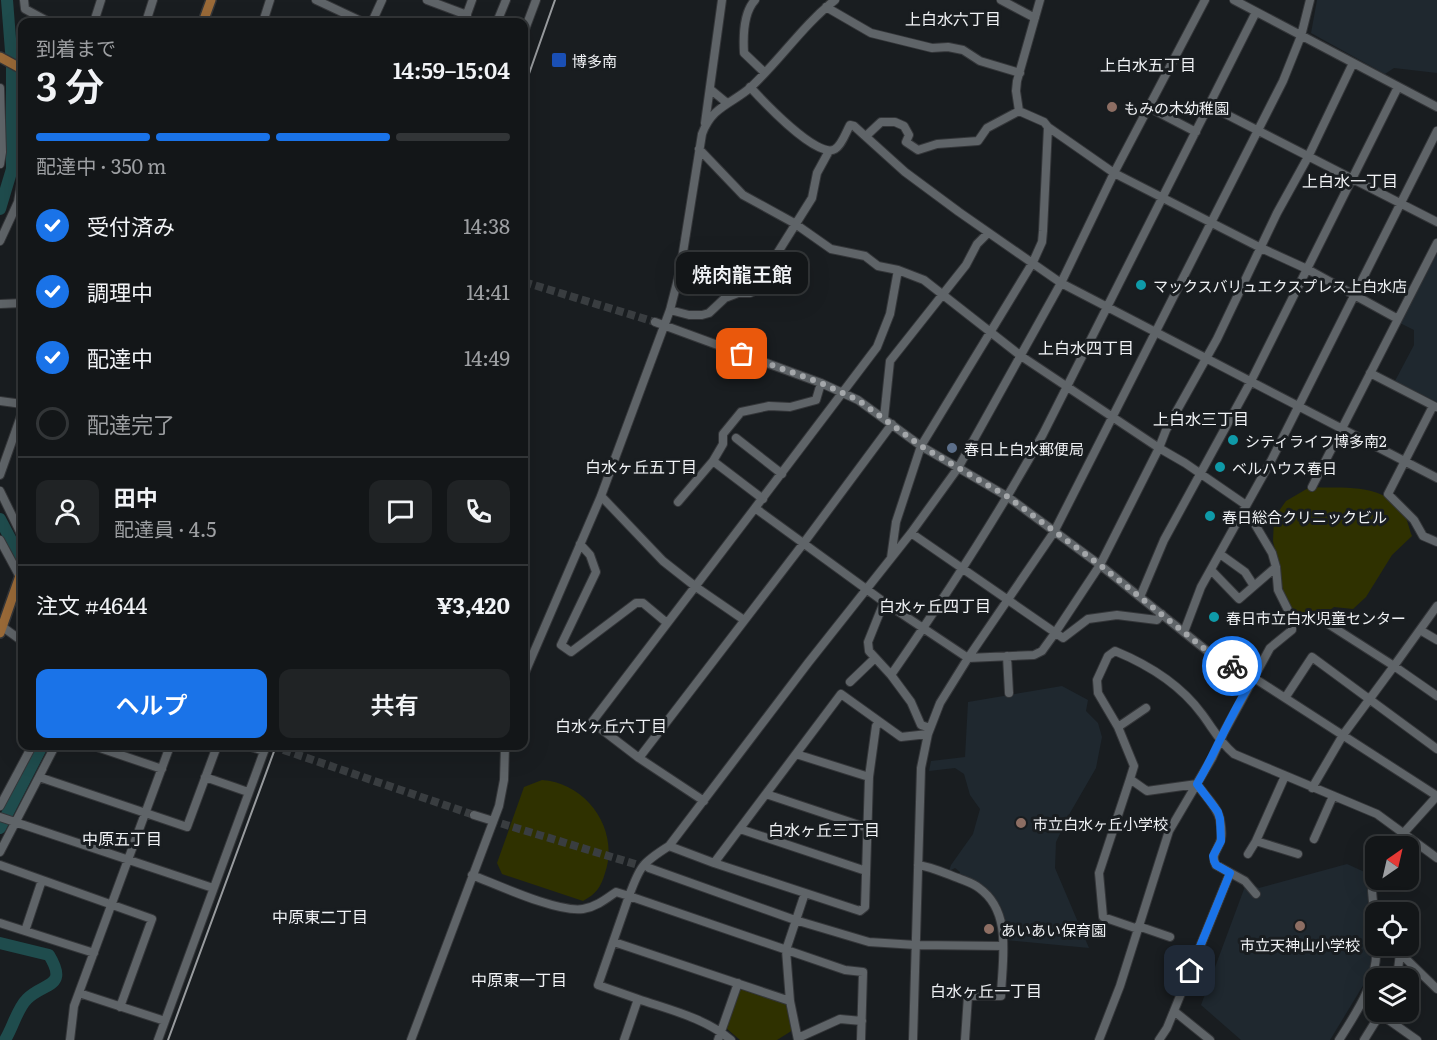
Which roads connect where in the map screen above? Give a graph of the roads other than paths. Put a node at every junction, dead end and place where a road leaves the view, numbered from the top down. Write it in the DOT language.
graph roads {
  1 [pos="24,0"];
  2 [pos="100,0"];
  3 [pos="153,0"];
  4 [pos="211,0"];
  5 [pos="270,0"];
  6 [pos="316,0"];
  7 [pos="382,0"];
  8 [pos="427,0"];
  9 [pos="472,0"];
  10 [pos="506,0"];
  11 [pos="536,0"];
  12 [pos="722,0"];
  13 [pos="754,0"];
  14 [pos="1001,0"];
  15 [pos="1040,0"];
  16 [pos="1205,0"];
  17 [pos="1233,0"];
  18 [pos="1310,0"];
  19 [pos="831,2"];
  20 [pos="1256,12"];
  21 [pos="42,18"];
  22 [pos="95,18"];
  23 [pos="147,18"];
  24 [pos="204,18"];
  25 [pos="264,18"];
  26 [pos="354,18"];
  27 [pos="374,18"];
  28 [pos="463,18"];
  29 [pos="465,18"];
  30 [pos="499,18"];
  31 [pos="1035,18"];
  32 [pos="528,21"];
  33 [pos="1300,36"];
  34 [pos="1,57"];
  35 [pos="1353,63"];
  36 [pos="18,66"];
  37 [pos="764,72"];
  38 [pos="1020,73"];
  39 [pos="750,87"];
  40 [pos="1398,87"];
  41 [pos="0,88"];
  42 [pos="710,89"];
  43 [pos="727,103"];
  44 [pos="1208,105"];
  45 [pos="1148,107"];
  46 [pos="1437,107"];
  47 [pos="1019,111"];
  48 [pos="705,124"];
  49 [pos="1048,127"];
  50 [pos="1,128"];
  51 [pos="1258,129"];
  52 [pos="1437,131"];
  53 [pos="1196,132"];
  54 [pos="866,136"];
  55 [pos="699,149"];
  56 [pos="829,151"];
  57 [pos="1308,157"];
  58 [pos="0,164"];
  59 [pos="1114,173"];
  60 [pos="1352,179"];
  61 [pos="1162,198"];
  62 [pos="1401,202"];
  63 [pos="18,208"];
  64 [pos="1211,222"];
  65 [pos="1437,222"];
  66 [pos="794,223"];
  67 [pos="988,233"];
  68 [pos="0,241"];
  69 [pos="1437,243"];
  70 [pos="1261,248"];
  71 [pos="1032,262"];
  72 [pos="1307,269"];
  73 [pos="897,270"];
  74 [pos="1060,283"];
  75 [pos="943,294"];
  76 [pos="1354,295"];
  77 [pos="18,303"];
  78 [pos="0,304"];
  79 [pos="1107,308"];
  80 [pos="670,310"];
  81 [pos="1398,319"];
  82 [pos="655,322"];
  83 [pos="665,326"];
  84 [pos="1156,332"];
  85 [pos="990,333"];
  86 [pos="1021,356"];
  87 [pos="1206,358"];
  88 [pos="1370,373"];
  89 [pos="1251,381"];
  90 [pos="821,383"];
  91 [pos="1066,387"];
  92 [pos="842,392"];
  93 [pos="0,401"];
  94 [pos="18,403"];
  95 [pos="1299,405"];
  96 [pos="1435,407"];
  97 [pos="884,418"];
  98 [pos="1112,418"];
  99 [pos="18,423"];
  100 [pos="892,424"];
  101 [pos="1342,429"];
  102 [pos="736,438"];
  103 [pos="921,446"];
  104 [pos="1159,448"];
  105 [pos="713,461"];
  106 [pos="1405,461"];
  107 [pos="958,468"];
  108 [pos="782,474"];
  109 [pos="0,475"];
  110 [pos="1201,475"];
  111 [pos="1437,477"];
  112 [pos="1312,488"];
  113 [pos="0,491"];
  114 [pos="601,496"];
  115 [pos="1008,497"];
  116 [pos="763,499"];
  117 [pos="678,502"];
  118 [pos="755,508"];
  119 [pos="1245,508"];
  120 [pos="1251,516"];
  121 [pos="1272,519"];
  122 [pos="18,528"];
  123 [pos="1054,532"];
  124 [pos="911,533"];
  125 [pos="0,540"];
  126 [pos="1437,542"];
  127 [pos="580,544"];
  128 [pos="803,544"];
  129 [pos="1220,554"];
  130 [pos="891,559"];
  131 [pos="1100,565"];
  132 [pos="1276,567"];
  133 [pos="18,569"];
  134 [pos="963,569"];
  135 [pos="1211,570"];
  136 [pos="18,582"];
  137 [pos="1254,586"];
  138 [pos="696,587"];
  139 [pos="866,589"];
  140 [pos="1140,597"];
  141 [pos="1008,600"];
  142 [pos="884,602"];
  143 [pos="1437,606"];
  144 [pos="1162,614"];
  145 [pos="1292,618"];
  146 [pos="744,620"];
  147 [pos="667,623"];
  148 [pos="1,628"];
  149 [pos="923,628"];
  150 [pos="1420,630"];
  151 [pos="1184,632"];
  152 [pos="1055,633"];
  153 [pos="18,639"];
  154 [pos="1437,640"];
  155 [pos="1007,656"];
  156 [pos="875,658"];
  157 [pos="968,658"];
  158 [pos="528,666"];
  159 [pos="1394,666"];
  160 [pos="891,675"];
  161 [pos="1254,678"];
  162 [pos="850,682"];
  163 [pos="1009,693"];
  164 [pos="1437,696"];
  165 [pos="1285,698"];
  166 [pos="1371,699"];
  167 [pos="1146,708"];
  168 [pos="880,723"];
  169 [pos="1118,727"];
  170 [pos="928,731"];
  171 [pos="1343,735"];
  172 [pos="1219,741"];
  173 [pos="1437,748"];
  174 [pos="30,750"];
  175 [pos="53,750"];
  176 [pos="106,750"];
  177 [pos="169,750"];
  178 [pos="215,750"];
  179 [pos="264,750"];
  180 [pos="505,750"];
  181 [pos="795,754"];
  182 [pos="639,758"];
  183 [pos="162,768"];
  184 [pos="1285,776"];
  185 [pos="39,777"];
  186 [pos="205,777"];
  187 [pos="869,777"];
  188 [pos="1130,778"];
  189 [pos="1197,784"];
  190 [pos="1312,788"];
  191 [pos="248,792"];
  192 [pos="766,794"];
  193 [pos="1333,796"];
  194 [pos="1437,796"];
  195 [pos="704,801"];
  196 [pos="0,806"];
  197 [pos="146,813"];
  198 [pos="474,815"];
  199 [pos="0,817"];
  200 [pos="490,820"];
  201 [pos="15,822"];
  202 [pos="868,828"];
  203 [pos="740,829"];
  204 [pos="1403,833"];
  205 [pos="1400,836"];
  206 [pos="1314,839"];
  207 [pos="1256,841"];
  208 [pos="669,846"];
  209 [pos="0,852"];
  210 [pos="1248,854"];
  211 [pos="1298,854"];
  212 [pos="1437,858"];
  213 [pos="128,861"];
  214 [pos="714,862"];
  215 [pos="0,865"];
  216 [pos="918,865"];
  217 [pos="650,868"];
  218 [pos="866,871"];
  219 [pos="1230,873"];
  220 [pos="472,875"];
  221 [pos="42,880"];
  222 [pos="213,888"];
  223 [pos="805,893"];
  224 [pos="1256,894"];
  225 [pos="629,896"];
  226 [pos="112,905"];
  227 [pos="795,920"];
  228 [pos="0,923"];
  229 [pos="1138,927"];
  230 [pos="25,931"];
  231 [pos="1170,937"];
  232 [pos="614,942"];
  233 [pos="916,945"];
  234 [pos="1003,946"];
  235 [pos="786,950"];
  236 [pos="94,953"];
  237 [pos="1377,956"];
  238 [pos="1407,956"];
  239 [pos="738,983"];
  240 [pos="1437,989"];
  241 [pos="79,993"];
  242 [pos="638,999"];
  243 [pos="790,1001"];
  244 [pos="120,1007"];
  245 [pos="1174,1011"];
  246 [pos="165,1021"];
  247 [pos="862,1021"];
  248 [pos="1375,1022"];
  249 [pos="1394,1022"];
  250 [pos="720,1036"];
  251 [pos="798,1039"];
  252 [pos="70,1040"];
  253 [pos="159,1040"];
  254 [pos="411,1040"];
  255 [pos="624,1040"];
  256 [pos="731,1040"];
  257 [pos="861,1040"];
  258 [pos="913,1040"];
  259 [pos="965,1040"];
  260 [pos="1099,1040"];
  261 [pos="1159,1040"];
  262 [pos="1210,1040"];
  263 [pos="1340,1040"];
  264 [pos="1364,1040"];
  265 [pos="1418,1040"];
  1 -- 21 [label="street"];
  2 -- 22 [label="street"];
  3 -- 23 [label="street"];
  4 -- 24 [label="main road"];
  5 -- 25 [label="street"];
  6 -- 26 [label="street"];
  7 -- 27 [label="street"];
  8 -- 28 [label="street"];
  9 -- 29 [label="street"];
  10 -- 30 [label="street"];
  11 -- 32 [label="street"];
  12 -- 42 [label="street"];
  13 -- 37 [label="street"];
  14 -- 31 [label="street"];
  15 -- 31 [label="street"];
  16 -- 45 [label="street"];
  17 -- 20 [label="street"];
  18 -- 33 [label="street"];
  19 -- 37 [label="street"];
  19 -- 38 [label="street"];
  20 -- 33 [label="street"];
  20 -- 44 [label="street"];
  31 -- 38 [label="street"];
  33 -- 35 [label="street"];
  33 -- 51 [label="street"];
  34 -- 36 [label="main road"];
  35 -- 40 [label="street"];
  35 -- 57 [label="street"];
  37 -- 39 [label="street"];
  38 -- 47 [label="street"];
  39 -- 43 [label="street"];
  39 -- 56 [label="street"];
  40 -- 46 [label="street"];
  40 -- 60 [label="street"];
  41 -- 50 [label="street"];
  42 -- 43 [label="street"];
  42 -- 48 [label="street"];
  43 -- 48 [label="street"];
  44 -- 51 [label="street"];
  44 -- 53 [label="street"];
  45 -- 53 [label="street"];
  45 -- 59 [label="street"];
  47 -- 49 [label="street"];
  47 -- 54 [label="street"];
  48 -- 55 [label="street"];
  49 -- 59 [label="street"];
  49 -- 71 [label="street"];
  50 -- 58 [label="street"];
  51 -- 57 [label="street"];
  51 -- 64 [label="street"];
  52 -- 62 [label="street"];
  53 -- 61 [label="street"];
  54 -- 56 [label="street"];
  54 -- 67 [label="street"];
  55 -- 66 [label="street"];
  55 -- 80 [label="street"];
  56 -- 66 [label="street"];
  57 -- 60 [label="street"];
  57 -- 70 [label="street"];
  59 -- 61 [label="street"];
  59 -- 74 [label="street"];
  60 -- 62 [label="street"];
  60 -- 72 [label="street"];
  61 -- 64 [label="street"];
  61 -- 79 [label="street"];
  62 -- 65 [label="street"];
  62 -- 76 [label="street"];
  63 -- 68 [label="street"];
  64 -- 70 [label="street"];
  64 -- 84 [label="street"];
  66 -- 73 [label="street"];
  66 -- 80 [label="street"];
  67 -- 71 [label="street"];
  67 -- 75 [label="street"];
  69 -- 81 [label="street"];
  70 -- 72 [label="street"];
  70 -- 87 [label="street"];
  71 -- 74 [label="street"];
  71 -- 85 [label="street"];
  72 -- 76 [label="street"];
  72 -- 89 [label="street"];
  73 -- 75 [label="street"];
  73 -- 92 [label="street"];
  74 -- 79 [label="street"];
  74 -- 86 [label="street"];
  75 -- 85 [label="street"];
  75 -- 97 [label="street"];
  76 -- 81 [label="street"];
  76 -- 95 [label="street"];
  77 -- 78 [label="street"];
  79 -- 84 [label="street"];
  79 -- 91 [label="street"];
  80 -- 83 [label="street"];
  81 -- 88 [label="street"];
  82 -- 83 [label="street"];
  83 -- 90 [label="street"];
  83 -- 114 [label="street"];
  84 -- 87 [label="street"];
  84 -- 98 [label="street"];
  85 -- 86 [label="street"];
  85 -- 103 [label="street"];
  86 -- 91 [label="street"];
  86 -- 107 [label="street"];
  87 -- 89 [label="street"];
  87 -- 104 [label="street"];
  88 -- 96 [label="street"];
  88 -- 101 [label="street"];
  89 -- 95 [label="street"];
  89 -- 110 [label="street"];
  90 -- 92 [label="street"];
  90 -- 105 [label="street"];
  91 -- 98 [label="street"];
  91 -- 115 [label="street"];
  92 -- 97 [label="street"];
  92 -- 108 [label="street"];
  93 -- 94 [label="street"];
  95 -- 101 [label="street"];
  95 -- 119 [label="street"];
  96 -- 106 [label="street"];
  97 -- 100 [label="street"];
  98 -- 104 [label="street"];
  98 -- 123 [label="street"];
  99 -- 109 [label="street"];
  100 -- 103 [label="street"];
  100 -- 128 [label="street"];
  101 -- 106 [label="street"];
  101 -- 112 [label="street"];
  102 -- 108 [label="street"];
  103 -- 107 [label="street"];
  103 -- 130 [label="street"];
  104 -- 110 [label="street"];
  104 -- 131 [label="street"];
  105 -- 116 [label="street"];
  105 -- 117 [label="street"];
  106 -- 111 [label="street"];
  106 -- 126 [label="street"];
  107 -- 115 [label="street"];
  107 -- 124 [label="street"];
  108 -- 116 [label="street"];
  110 -- 119 [label="street"];
  110 -- 140 [label="street"];
  113 -- 122 [label="street"];
  114 -- 127 [label="street"];
  114 -- 138 [label="street"];
  115 -- 123 [label="street"];
  115 -- 134 [label="street"];
  116 -- 118 [label="street"];
  118 -- 128 [label="street"];
  118 -- 138 [label="street"];
  119 -- 120 [label="street"];
  119 -- 129 [label="street"];
  120 -- 121 [label="street"];
  120 -- 132 [label="street"];
  123 -- 131 [label="street"];
  123 -- 141 [label="street"];
  124 -- 130 [label="street"];
  124 -- 134 [label="street"];
  125 -- 133 [label="street"];
  127 -- 147 [label="street"];
  127 -- 158 [label="street"];
  128 -- 139 [label="street"];
  128 -- 146 [label="street"];
  129 -- 135 [label="street"];
  129 -- 137 [label="street"];
  130 -- 139 [label="street"];
  131 -- 140 [label="street"];
  131 -- 152 [label="street"];
  132 -- 137 [label="street"];
  132 -- 145 [label="street"];
  134 -- 141 [label="street"];
  134 -- 149 [label="street"];
  135 -- 137 [label="street"];
  135 -- 151 [label="street"];
  136 -- 148 [label="main road"];
  138 -- 146 [label="street"];
  138 -- 147 [label="street"];
  139 -- 142 [label="street"];
  139 -- 195 [label="street"];
  140 -- 144 [label="street"];
  141 -- 152 [label="street"];
  141 -- 157 [label="street"];
  142 -- 149 [label="street"];
  142 -- 156 [label="street"];
  143 -- 150 [label="street"];
  144 -- 151 [label="street"];
  144 -- 152 [label="street"];
  145 -- 159 [label="street"];
  145 -- 161 [label="street"];
  146 -- 182 [label="street"];
  147 -- 182 [label="street"];
  148 -- 153 [label="street"];
  149 -- 157 [label="street"];
  149 -- 160 [label="street"];
  150 -- 154 [label="street"];
  150 -- 159 [label="street"];
  151 -- 161 [label="street"];
  152 -- 155 [label="street"];
  155 -- 157 [label="street"];
  155 -- 163 [label="street"];
  156 -- 160 [label="street"];
  156 -- 162 [label="street"];
  157 -- 170 [label="street"];
  159 -- 164 [label="street"];
  159 -- 166 [label="street"];
  160 -- 170 [label="street"];
  161 -- 165 [label="street"];
  161 -- 172 [label="street"];
  165 -- 166 [label="street"];
  165 -- 171 [label="street"];
  166 -- 171 [label="street"];
  166 -- 173 [label="street"];
  167 -- 169 [label="street"];
  168 -- 170 [label="street"];
  168 -- 181 [label="street"];
  168 -- 187 [label="street"];
  169 -- 172 [label="street"];
  169 -- 188 [label="street"];
  170 -- 216 [label="street"];
  171 -- 190 [label="street"];
  171 -- 194 [label="street"];
  172 -- 184 [label="street"];
  172 -- 189 [label="street"];
  174 -- 196 [label="street"];
  175 -- 185 [label="street"];
  176 -- 183 [label="street"];
  177 -- 183 [label="street"];
  178 -- 186 [label="street"];
  179 -- 191 [label="street"];
  180 -- 220 [label="street"];
  181 -- 187 [label="street"];
  181 -- 192 [label="street"];
  182 -- 195 [label="street"];
  183 -- 197 [label="street"];
  184 -- 190 [label="street"];
  184 -- 207 [label="street"];
  185 -- 197 [label="street"];
  185 -- 201 [label="street"];
  186 -- 191 [label="street"];
  186 -- 197 [label="street"];
  187 -- 202 [label="street"];
  188 -- 189 [label="street"];
  188 -- 229 [label="street"];
  189 -- 219 [label="street"];
  189 -- 229 [label="street"];
  190 -- 193 [label="street"];
  191 -- 222 [label="street"];
  192 -- 202 [label="street"];
  192 -- 203 [label="street"];
  193 -- 204 [label="street"];
  193 -- 206 [label="street"];
  194 -- 204 [label="street"];
  195 -- 208 [label="street"];
  197 -- 213 [label="street"];
  198 -- 200 [label="street"];
  199 -- 201 [label="street"];
  201 -- 209 [label="street"];
  201 -- 213 [label="street"];
  202 -- 218 [label="street"];
  203 -- 214 [label="street"];
  203 -- 218 [label="street"];
  204 -- 205 [label="street"];
  204 -- 212 [label="street"];
  207 -- 210 [label="street"];
  207 -- 211 [label="street"];
  208 -- 214 [label="street"];
  208 -- 225 [label="street"];
  213 -- 222 [label="street"];
  213 -- 226 [label="street"];
  214 -- 223 [label="street"];
  215 -- 221 [label="street"];
  216 -- 233 [label="street"];
  216 -- 234 [label="street"];
  217 -- 227 [label="street"];
  218 -- 223 [label="street"];
  219 -- 224 [label="street"];
  219 -- 245 [label="street"];
  220 -- 225 [label="street"];
  220 -- 254 [label="street"];
  221 -- 226 [label="street"];
  221 -- 230 [label="street"];
  222 -- 246 [label="street"];
  223 -- 227 [label="street"];
  225 -- 232 [label="street"];
  225 -- 235 [label="street"];
  226 -- 236 [label="street"];
  226 -- 244 [label="street"];
  227 -- 233 [label="street"];
  227 -- 235 [label="street"];
  228 -- 230 [label="street"];
  229 -- 231 [label="street"];
  229 -- 260 [label="street"];
  230 -- 236 [label="street"];
  232 -- 239 [label="street"];
  232 -- 242 [label="street"];
  233 -- 234 [label="street"];
  233 -- 258 [label="street"];
  234 -- 259 [label="street"];
  235 -- 243 [label="street"];
  235 -- 247 [label="street"];
  236 -- 241 [label="street"];
  237 -- 263 [label="street"];
  238 -- 240 [label="street"];
  239 -- 243 [label="street"];
  239 -- 250 [label="street"];
  241 -- 244 [label="street"];
  241 -- 252 [label="street"];
  242 -- 250 [label="street"];
  242 -- 255 [label="street"];
  243 -- 251 [label="street"];
  244 -- 246 [label="street"];
  245 -- 261 [label="street"];
  245 -- 262 [label="street"];
  246 -- 253 [label="street"];
  247 -- 251 [label="street"];
  247 -- 257 [label="street"];
  248 -- 264 [label="street"];
  249 -- 265 [label="street"];
  250 -- 256 [label="street"];
}
